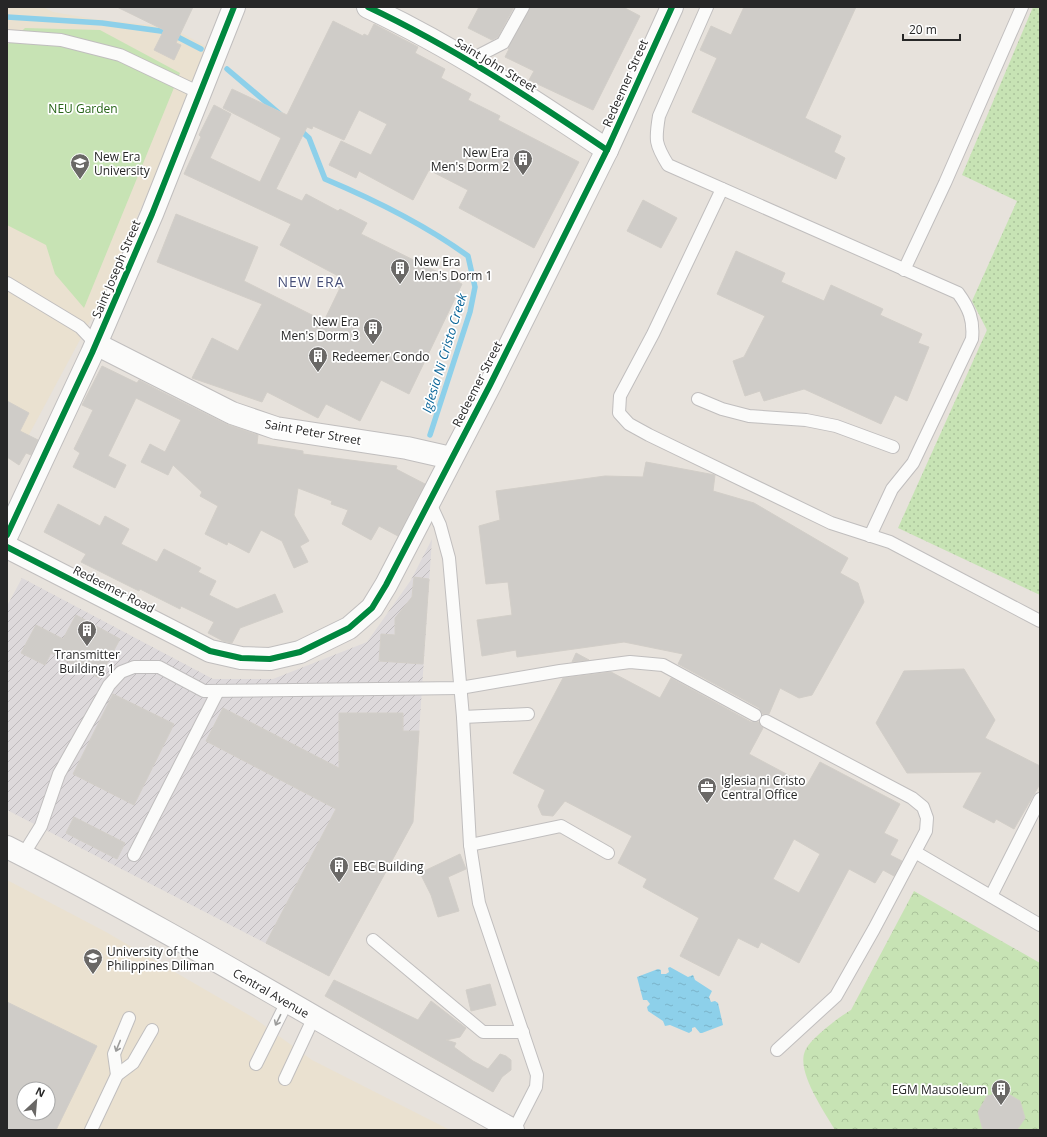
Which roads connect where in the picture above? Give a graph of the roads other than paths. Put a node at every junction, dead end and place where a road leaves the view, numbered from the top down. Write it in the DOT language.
graph roads {
  1 [pos="234,7"];
  2 [pos="368,7"];
  3 [pos="524,7"];
  4 [pos="672,7"];
  5 [pos="707,7"];
  6 [pos="1022,7"];
  7 [pos="7,36"];
  8 [pos="470,60"];
  9 [pos="200,93"];
  10 [pos="607,150"];
  11 [pos="722,189"];
  12 [pos="904,270"];
  13 [pos="7,283"];
  14 [pos="96,344"];
  15 [pos="698,399"];
  16 [pos="893,447"];
  17 [pos="451,458"];
  18 [pos="429,502"];
  19 [pos="7,535"];
  20 [pos="870,536"];
  21 [pos="7,547"];
  22 [pos="1040,621"];
  23 [pos="210,651"];
  24 [pos="460,688"];
  25 [pos="218,691"];
  26 [pos="528,714"];
  27 [pos="755,715"];
  28 [pos="463,717"];
  29 [pos="766,721"];
  30 [pos="1040,799"];
  31 [pos="470,846"];
  32 [pos="15,851"];
  33 [pos="915,852"];
  34 [pos="608,853"];
  35 [pos="134,855"];
  36 [pos="992,896"];
  37 [pos="1040,925"];
  38 [pos="373,940"];
  39 [pos="287,1002"];
  40 [pos="314,1017"];
  41 [pos="129,1018"];
  42 [pos="152,1030"];
  43 [pos="523,1032"];
  44 [pos="777,1050"];
  45 [pos="256,1064"];
  46 [pos="117,1075"];
  47 [pos="285,1079"];
  48 [pos="91,1130"];
  49 [pos="514,1130"];
  1 -- 9 [label="street, Saint Joseph Street"];
  2 -- 8 [label="street, Saint John Street"];
  3 -- 8 [label="lane"];
  4 -- 10 [label="street, Redeemer Street"];
  5 -- 11 [label="lane"];
  6 -- 12 [label="lane"];
  7 -- 9 [label="lane"];
  8 -- 10 [label="street, Saint John Street"];
  9 -- 14 [label="street, Saint Joseph Street"];
  10 -- 17 [label="street, Redeemer Street"];
  11 -- 12 [label="lane"];
  11 -- 20 [label="lane"];
  12 -- 20 [label="lane"];
  13 -- 14 [label="lane"];
  14 -- 17 [label="street, Saint Peter Street"];
  14 -- 19 [label="street, Saint Joseph Street"];
  15 -- 16 [label="lane"];
  17 -- 18 [label="street, Redeemer Street"];
  18 -- 23 [label="street, Redeemer Street"];
  18 -- 24 [label="lane"];
  20 -- 22 [label="lane"];
  21 -- 23 [label="street, Redeemer Road"];
  24 -- 25 [label="lane"];
  24 -- 27 [label="lane"];
  24 -- 28 [label="lane"];
  25 -- 32 [label="lane"];
  25 -- 35 [label="lane"];
  26 -- 28 [label="lane"];
  28 -- 31 [label="lane"];
  29 -- 33 [label="lane"];
  30 -- 36 [label="lane"];
  31 -- 34 [label="lane"];
  31 -- 43 [label="lane"];
  32 -- 39 [label="street, Central Avenue"];
  33 -- 36 [label="lane"];
  33 -- 44 [label="lane"];
  36 -- 37 [label="lane"];
  38 -- 43 [label="lane"];
  39 -- 40 [label="street, Central Avenue"];
  39 -- 45 [label="lane, one-way"];
  40 -- 47 [label="lane"];
  40 -- 49 [label="street, Central Avenue"];
  41 -- 46 [label="lane, one-way"];
  42 -- 46 [label="lane"];
  43 -- 49 [label="lane"];
  46 -- 48 [label="lane"];
}
